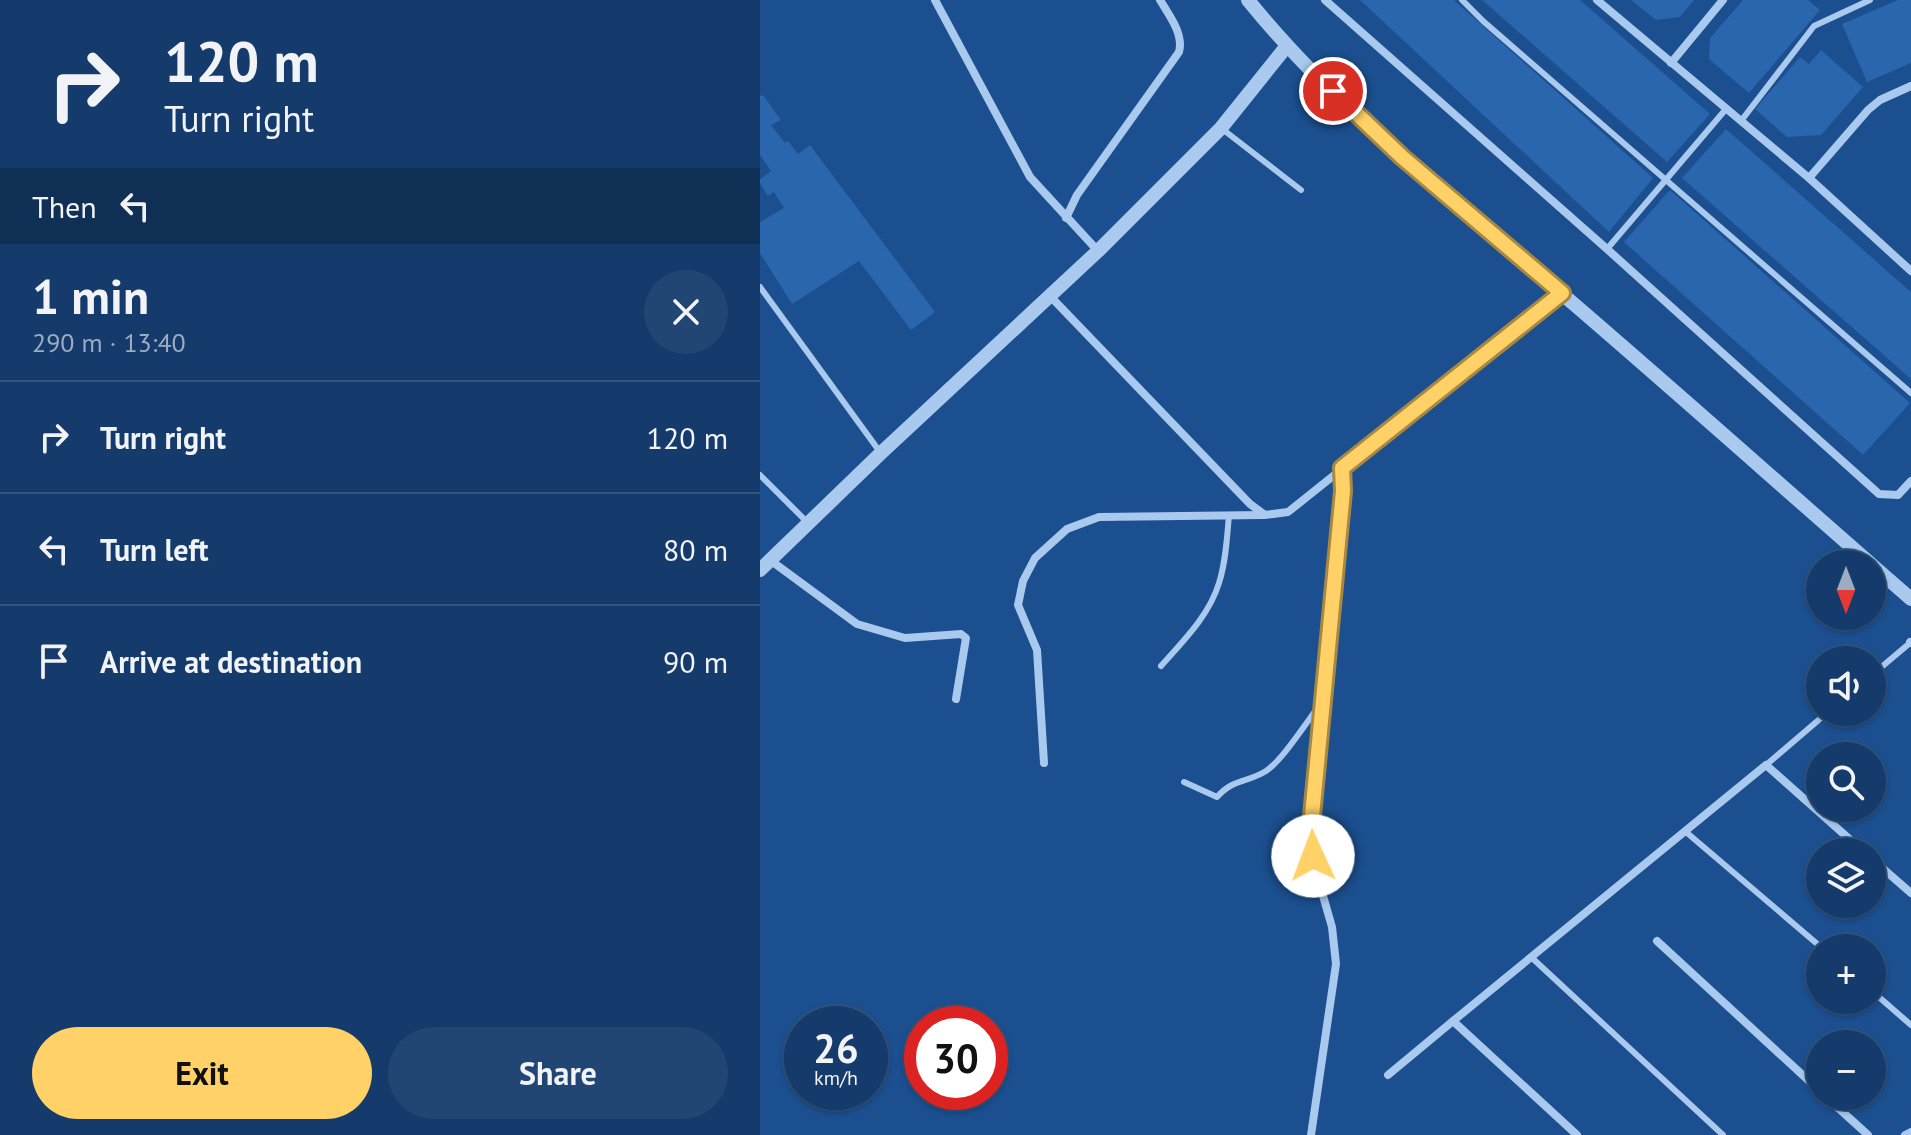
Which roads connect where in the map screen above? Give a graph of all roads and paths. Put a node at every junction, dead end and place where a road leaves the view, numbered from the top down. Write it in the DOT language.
graph roads {
  1 [pos="935,0"];
  2 [pos="1160,0"];
  3 [pos="1248,0"];
  4 [pos="1325,0"];
  5 [pos="1462,0"];
  6 [pos="1723,0"];
  7 [pos="1870,0"];
  8 [pos="1600,1"];
  9 [pos="1286,47"];
  10 [pos="1671,63"];
  11 [pos="1911,86"];
  12 [pos="1726,109"];
  13 [pos="1741,121"];
  14 [pos="1221,128"];
  15 [pos="1809,178"];
  16 [pos="1668,180"];
  17 [pos="1301,190"];
  18 [pos="1066,218"];
  19 [pos="1607,249"];
  20 [pos="1098,251"];
  21 [pos="1911,271"];
  22 [pos="760,287"];
  23 [pos="1562,293"];
  24 [pos="1049,295"];
  25 [pos="1911,393"];
  26 [pos="881,453"];
  27 [pos="1342,468"];
  28 [pos="760,475"];
  29 [pos="1911,481"];
  30 [pos="1229,515"];
  31 [pos="1265,515"];
  32 [pos="808,523"];
  33 [pos="1854,550"];
  34 [pos="765,565"];
  35 [pos="1886,578"];
  36 [pos="1911,599"];
  37 [pos="1911,642"];
  38 [pos="1886,663"];
  39 [pos="1161,666"];
  40 [pos="1325,698"];
  41 [pos="956,699"];
  42 [pos="1812,726"];
  43 [pos="1044,763"];
  44 [pos="1766,765"];
  45 [pos="1184,782"];
  46 [pos="1686,832"];
  47 [pos="1848,838"];
  48 [pos="1886,871"];
  49 [pos="1911,893"];
  50 [pos="1806,934"];
  51 [pos="1657,941"];
  52 [pos="1531,957"];
  53 [pos="1886,1003"];
  54 [pos="1453,1021"];
  55 [pos="1911,1025"];
  56 [pos="1388,1075"];
  57 [pos="1806,1078"];
  58 [pos="1840,1110"];
  59 [pos="1911,1132"];
  60 [pos="1311,1135"];
  61 [pos="1577,1135"];
  62 [pos="1723,1135"];
  63 [pos="1868,1135"];
  64 [pos="1905,1135"];
  1 -- 18 [label="street"];
  2 -- 18 [label="street"];
  3 -- 9 [label="street"];
  4 -- 19 [label="street"];
  5 -- 16 [label="lane"];
  6 -- 10 [label="street"];
  7 -- 13 [label="lane"];
  8 -- 10 [label="street"];
  9 -- 14 [label="street"];
  9 -- 23 [label="street"];
  10 -- 12 [label="street"];
  11 -- 15 [label="street"];
  12 -- 13 [label="street"];
  12 -- 16 [label="lane"];
  13 -- 15 [label="street"];
  14 -- 17 [label="lane"];
  14 -- 20 [label="street"];
  15 -- 21 [label="street"];
  16 -- 19 [label="lane"];
  16 -- 25 [label="lane"];
  18 -- 20 [label="street"];
  19 -- 29 [label="street"];
  20 -- 24 [label="street"];
  22 -- 26 [label="lane"];
  23 -- 27 [label="street"];
  23 -- 33 [label="street"];
  24 -- 26 [label="street"];
  24 -- 31 [label="street"];
  26 -- 32 [label="street"];
  27 -- 31 [label="street"];
  27 -- 40 [label="street"];
  28 -- 32 [label="lane"];
  30 -- 31 [label="street"];
  30 -- 39 [label="lane"];
  30 -- 43 [label="street"];
  32 -- 34 [label="street"];
  34 -- 41 [label="street"];
  35 -- 36 [label="street"];
  37 -- 38 [label="lane"];
  40 -- 45 [label="lane"];
  40 -- 60 [label="street"];
  42 -- 44 [label="lane"];
  44 -- 46 [label="street"];
  44 -- 47 [label="street"];
  46 -- 50 [label="lane"];
  46 -- 52 [label="street"];
  48 -- 49 [label="street"];
  51 -- 57 [label="street"];
  52 -- 54 [label="street"];
  52 -- 62 [label="lane"];
  53 -- 55 [label="lane"];
  54 -- 56 [label="street"];
  54 -- 61 [label="street"];
  58 -- 63 [label="street"];
  59 -- 64 [label="street"];
}
